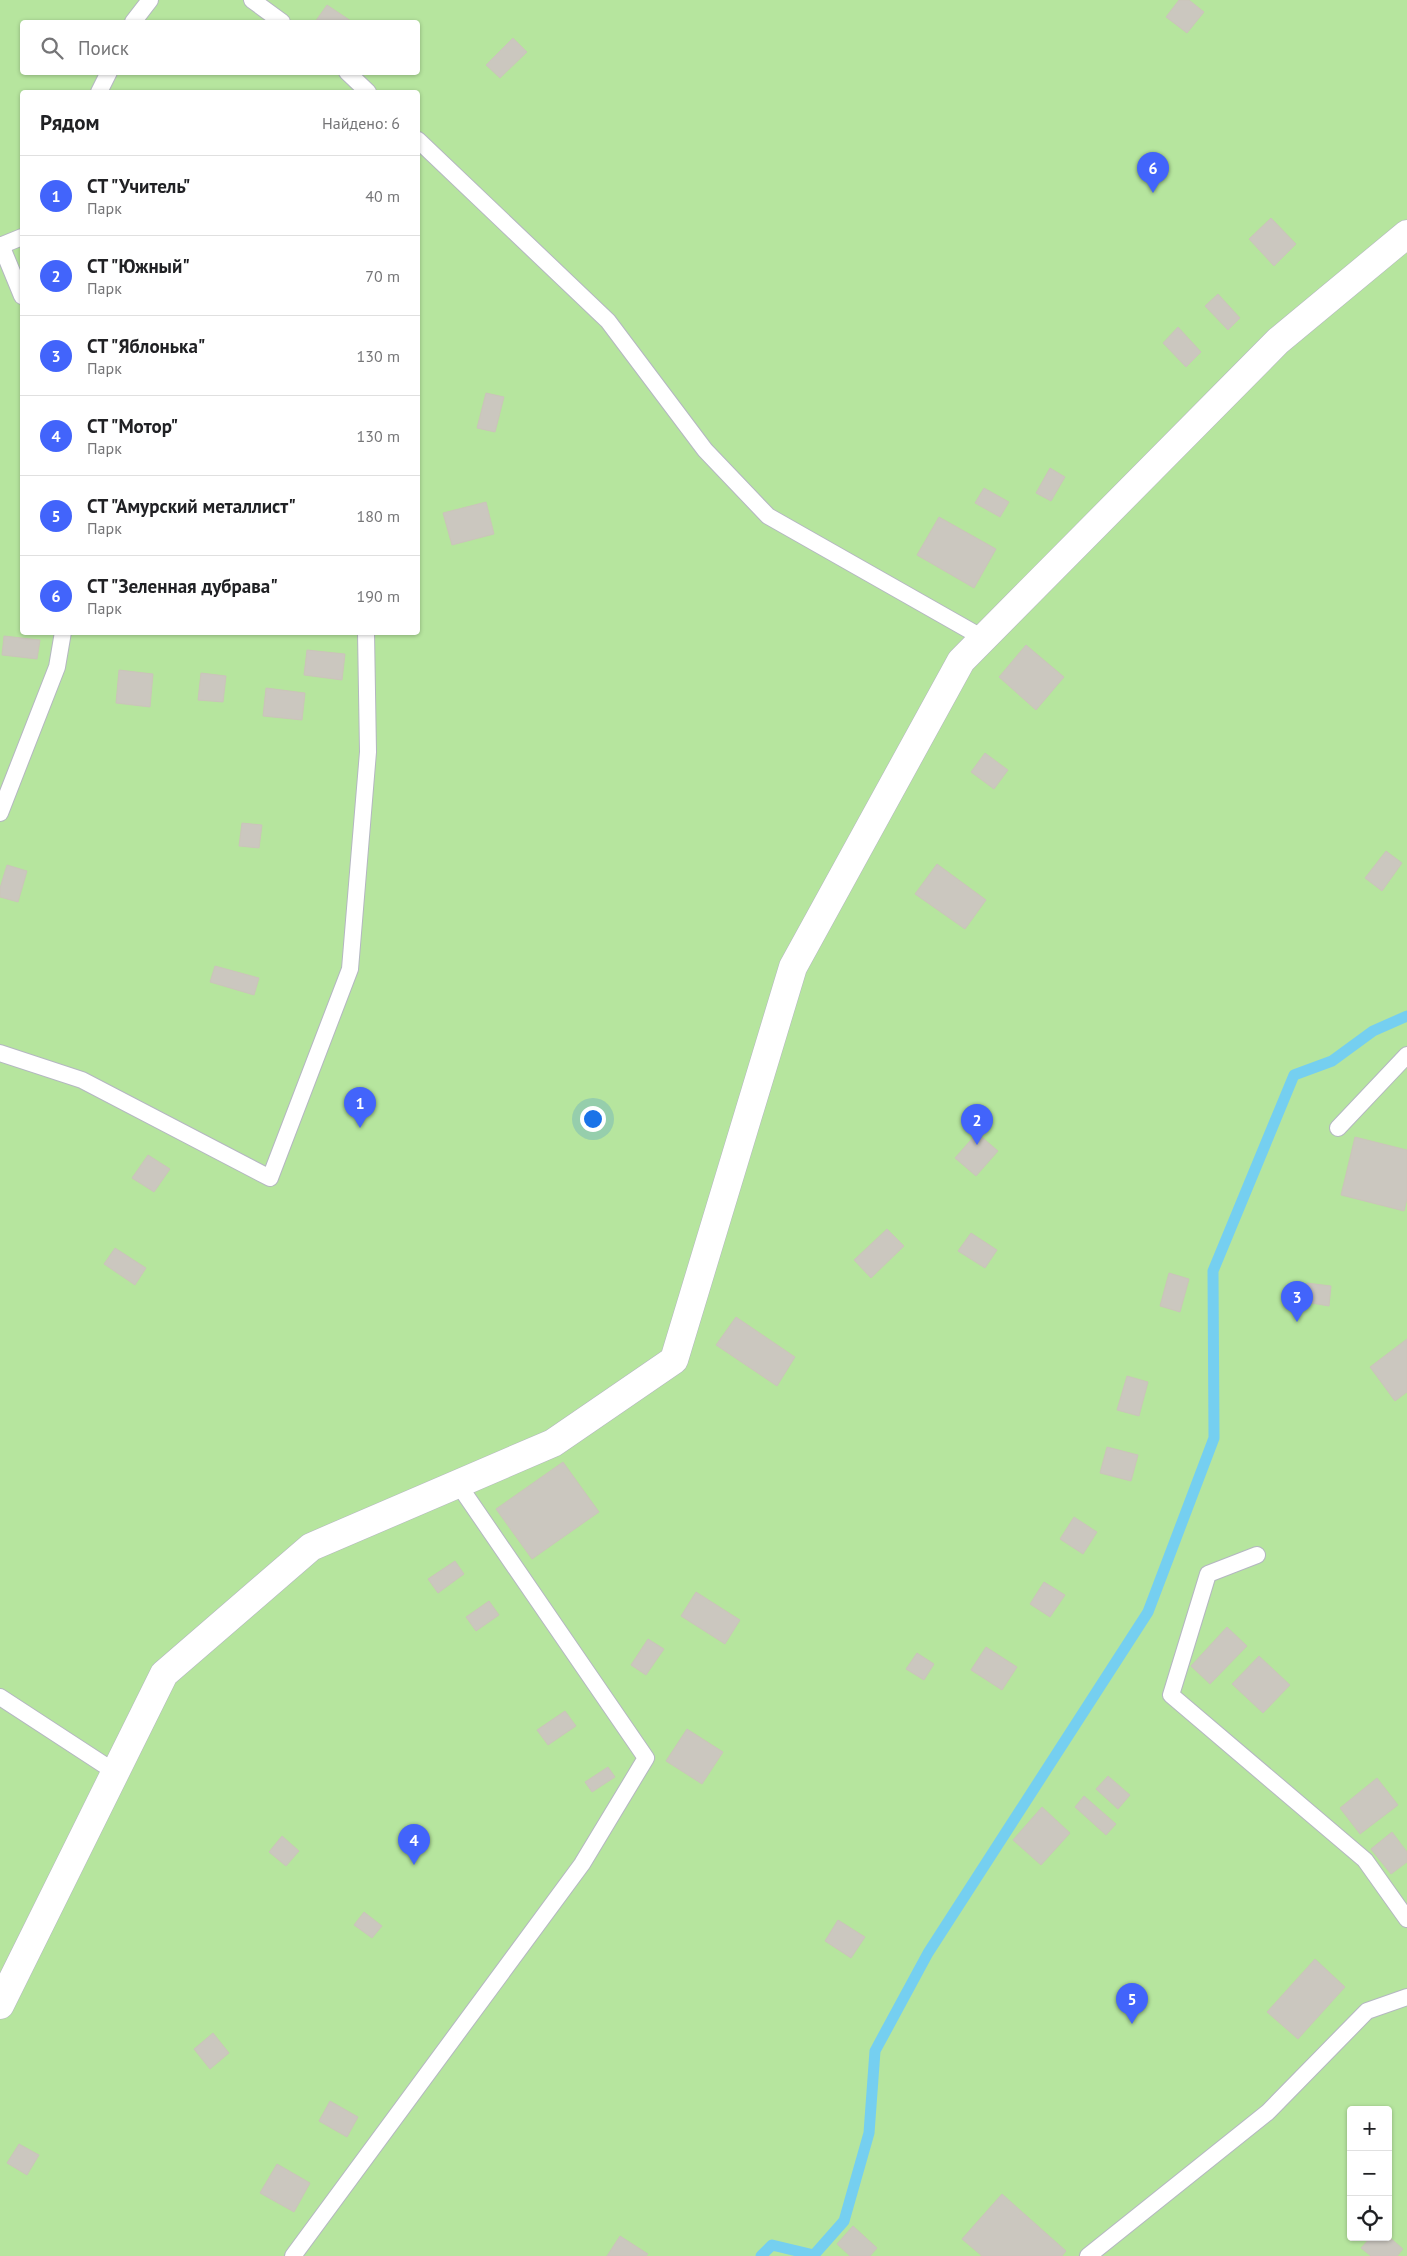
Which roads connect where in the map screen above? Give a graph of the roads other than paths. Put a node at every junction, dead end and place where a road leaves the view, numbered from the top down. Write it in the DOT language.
graph roads {
  1 [pos="150,0"];
  2 [pos="252,0"];
  3 [pos="135,20"];
  4 [pos="279,20"];
  5 [pos="108,75"];
  6 [pos="350,75"];
  7 [pos="100,90"];
  8 [pos="366,90"];
  9 [pos="420,142"];
  10 [pos="1407,234"];
  11 [pos="20,238"];
  12 [pos="0,245"];
  13 [pos="20,291"];
  14 [pos="62,635"];
  15 [pos="366,635"];
  16 [pos="983,638"];
  17 [pos="0,813"];
  18 [pos="0,1053"];
  19 [pos="1407,1055"];
  20 [pos="1338,1128"];
  21 [pos="458,1484"];
  22 [pos="1256,1555"];
  23 [pos="0,1698"];
  24 [pos="115,1772"];
  25 [pos="1407,1919"];
  26 [pos="1407,1997"];
  27 [pos="0,2005"];
  28 [pos="293,2256"];
  29 [pos="1088,2256"];
  1 -- 3 [label="lane"];
  2 -- 4 [label="lane"];
  5 -- 7 [label="lane"];
  6 -- 8 [label="lane"];
  9 -- 16 [label="lane"];
  10 -- 16 [label="street"];
  11 -- 12 [label="lane"];
  12 -- 13 [label="lane"];
  14 -- 17 [label="lane"];
  15 -- 18 [label="lane"];
  16 -- 21 [label="street"];
  19 -- 20 [label="lane"];
  21 -- 24 [label="street"];
  21 -- 28 [label="lane"];
  22 -- 25 [label="lane"];
  23 -- 24 [label="lane"];
  24 -- 27 [label="street"];
  26 -- 29 [label="lane"];
}
